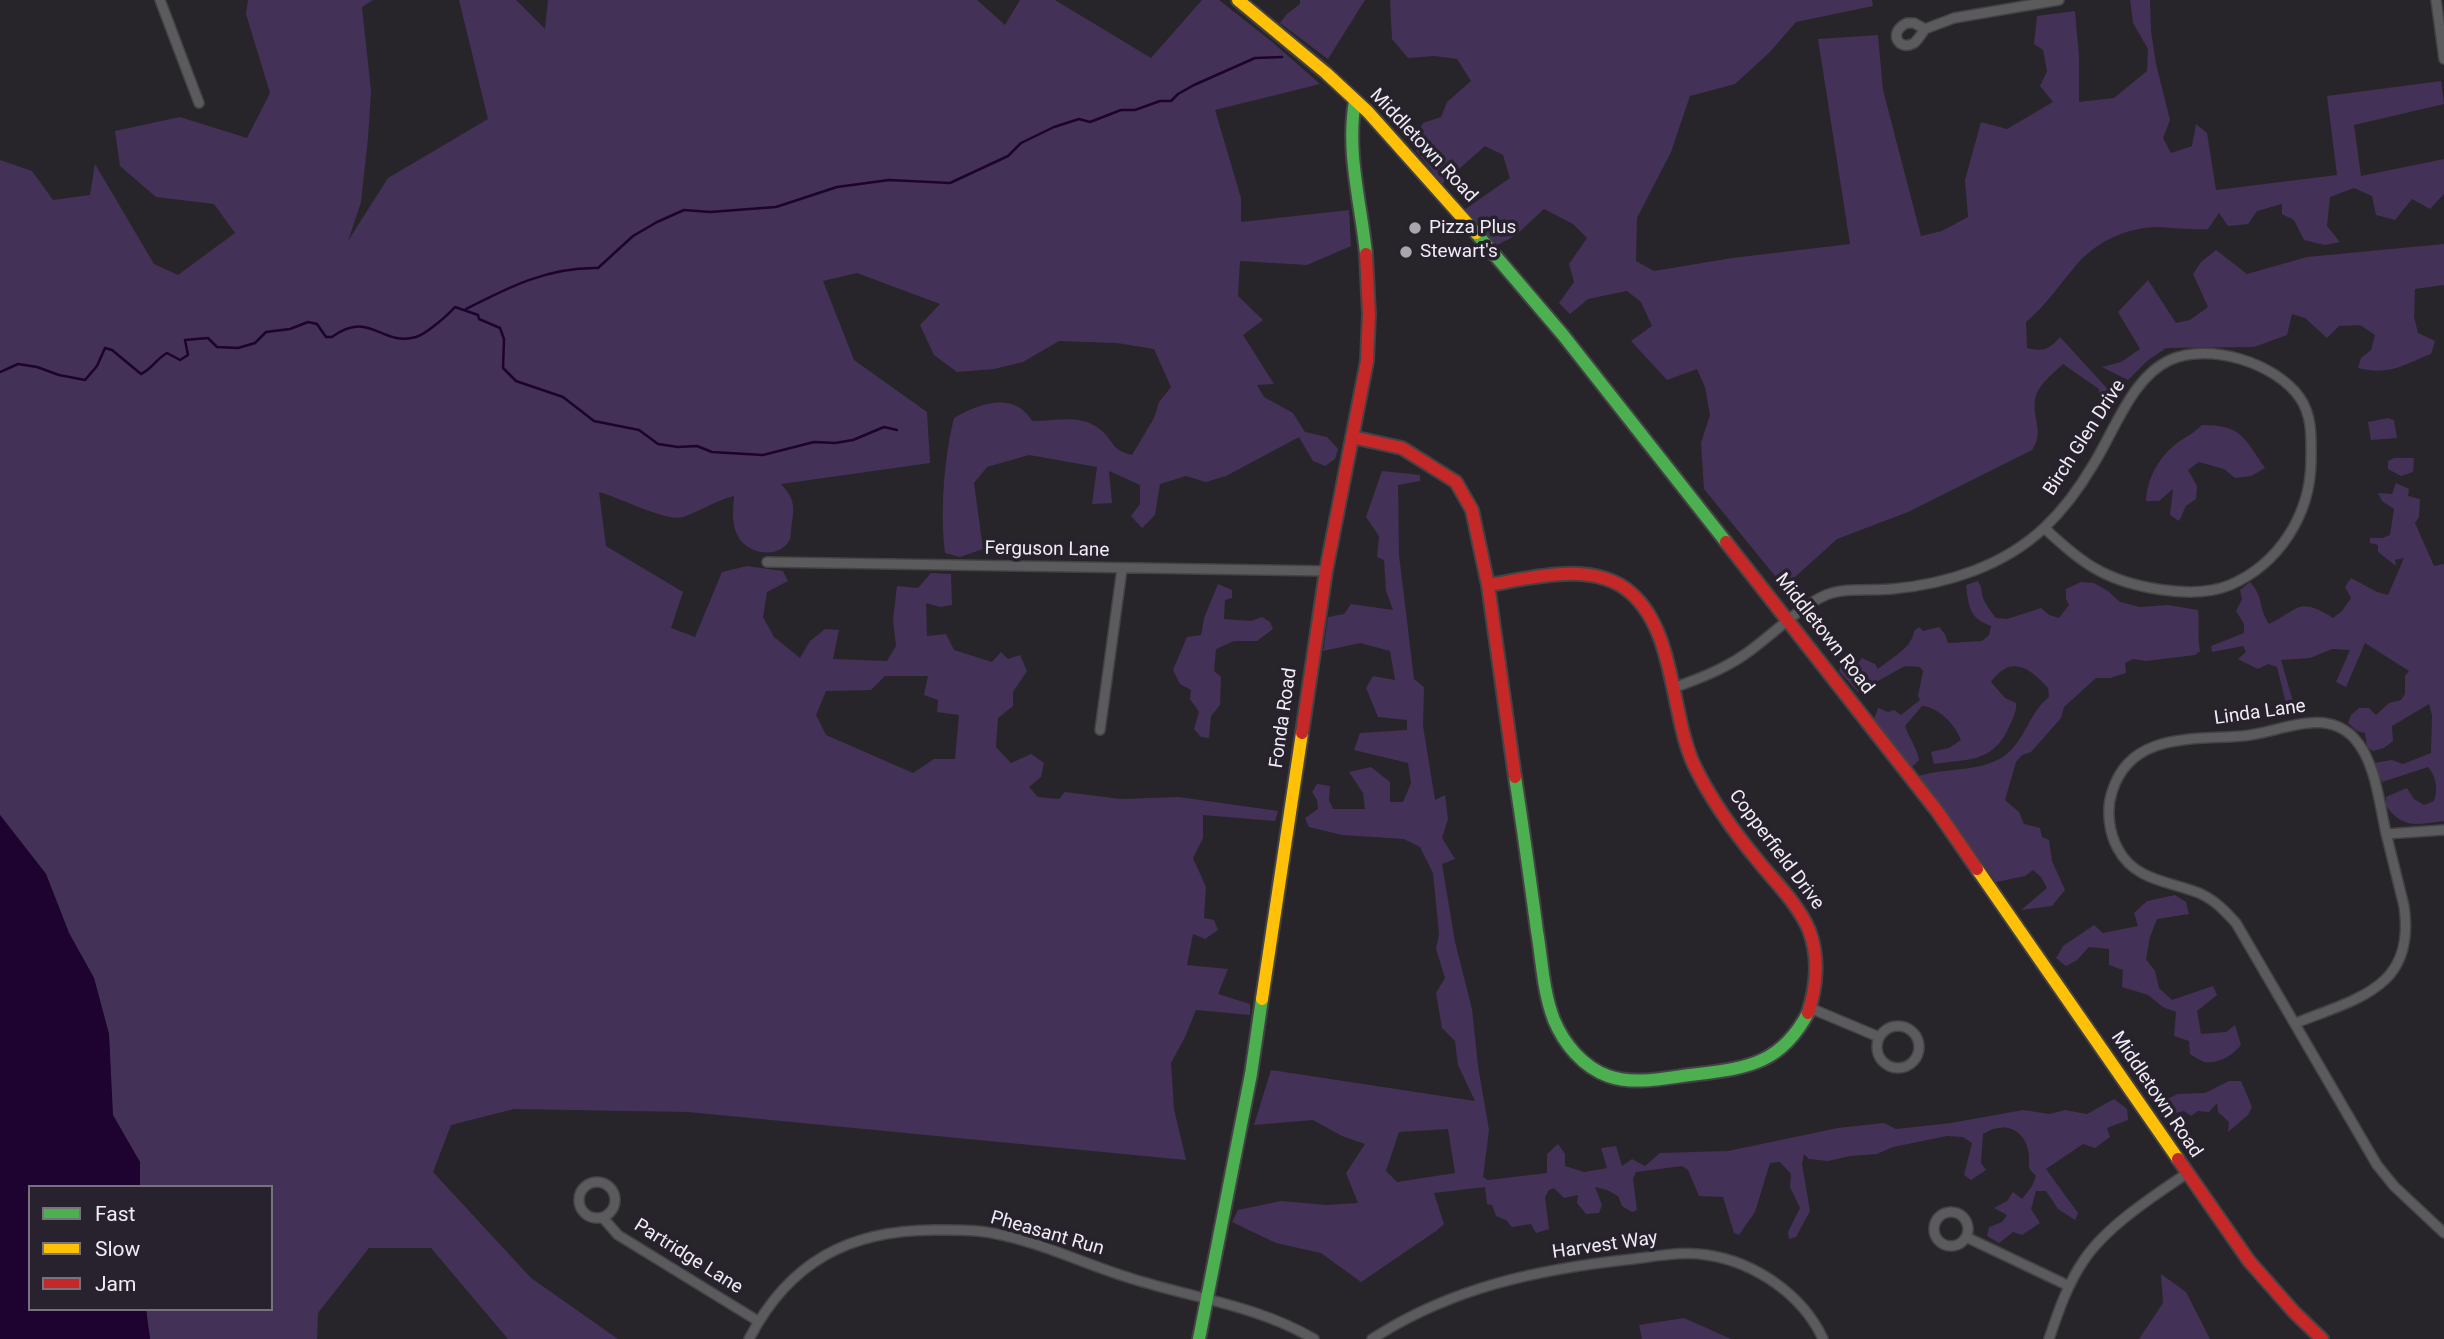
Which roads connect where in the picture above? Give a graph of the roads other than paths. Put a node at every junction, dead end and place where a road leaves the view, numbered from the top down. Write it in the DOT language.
graph roads {
  1 [pos="160,0"];
  2 [pos="1238,0"];
  3 [pos="2059,0"];
  4 [pos="2437,0"];
  5 [pos="1926,29"];
  6 [pos="2444,59"];
  7 [pos="1355,101"];
  8 [pos="199,103"];
  9 [pos="1352,437"];
  10 [pos="2044,527"];
  11 [pos="767,562"];
  12 [pos="1122,569"];
  13 [pos="1326,571"];
  14 [pos="1488,585"];
  15 [pos="1789,621"];
  16 [pos="1673,688"];
  17 [pos="1100,730"];
  18 [pos="2444,830"];
  19 [pos="2386,834"];
  20 [pos="1810,1008"];
  21 [pos="2296,1023"];
  22 [pos="1880,1037"];
  23 [pos="2186,1174"];
  24 [pos="603,1218"];
  25 [pos="2444,1233"];
  26 [pos="1966,1237"];
  27 [pos="2069,1286"];
  28 [pos="1207,1300"];
  29 [pos="758,1321"];
  30 [pos="749,1339"];
  31 [pos="1199,1339"];
  32 [pos="1314,1339"];
  33 [pos="1372,1339"];
  34 [pos="1823,1339"];
  35 [pos="2049,1339"];
  36 [pos="2322,1339"];
  1 -- 8 [label="street"];
  2 -- 7 [label="street, Middletown Road"];
  3 -- 5 [label="street"];
  4 -- 6 [label="street"];
  7 -- 9 [label="street, Fonda Road"];
  7 -- 15 [label="street, Middletown Road"];
  9 -- 13 [label="street, Fonda Road"];
  9 -- 14 [label="street, Copperfield Drive"];
  10 -- 10 [label="street, Birch Glen Drive"];
  10 -- 15 [label="street, Birch Glen Drive"];
  11 -- 12 [label="street, Ferguson Lane"];
  12 -- 13 [label="street, Ferguson Lane"];
  12 -- 17 [label="street"];
  13 -- 28 [label="street, Fonda Road"];
  14 -- 16 [label="street, Copperfield Drive"];
  14 -- 20 [label="street, Copperfield Drive"];
  15 -- 16 [label="street, Birch Glen Drive"];
  15 -- 23 [label="street, Middletown Road"];
  16 -- 20 [label="street, Copperfield Drive"];
  18 -- 19 [label="street"];
  19 -- 21 [label="street, Linda Lane"];
  19 -- 21 [label="street, Linda Lane"];
  20 -- 22 [label="street"];
  21 -- 25 [label="street, Linda Lane"];
  22 -- 22 [label="street"];
  23 -- 27 [label="street"];
  23 -- 36 [label="street, Middletown Road"];
  24 -- 24 [label="street, Partridge Lane"];
  24 -- 29 [label="street, Partridge Lane"];
  26 -- 27 [label="street"];
  27 -- 35 [label="street"];
  28 -- 29 [label="street, Pheasant Run"];
  28 -- 31 [label="street, Fonda Road"];
  28 -- 32 [label="street, Pheasant Run"];
  29 -- 30 [label="street, Pheasant Run"];
  33 -- 34 [label="street, Harvest Way"];
}
